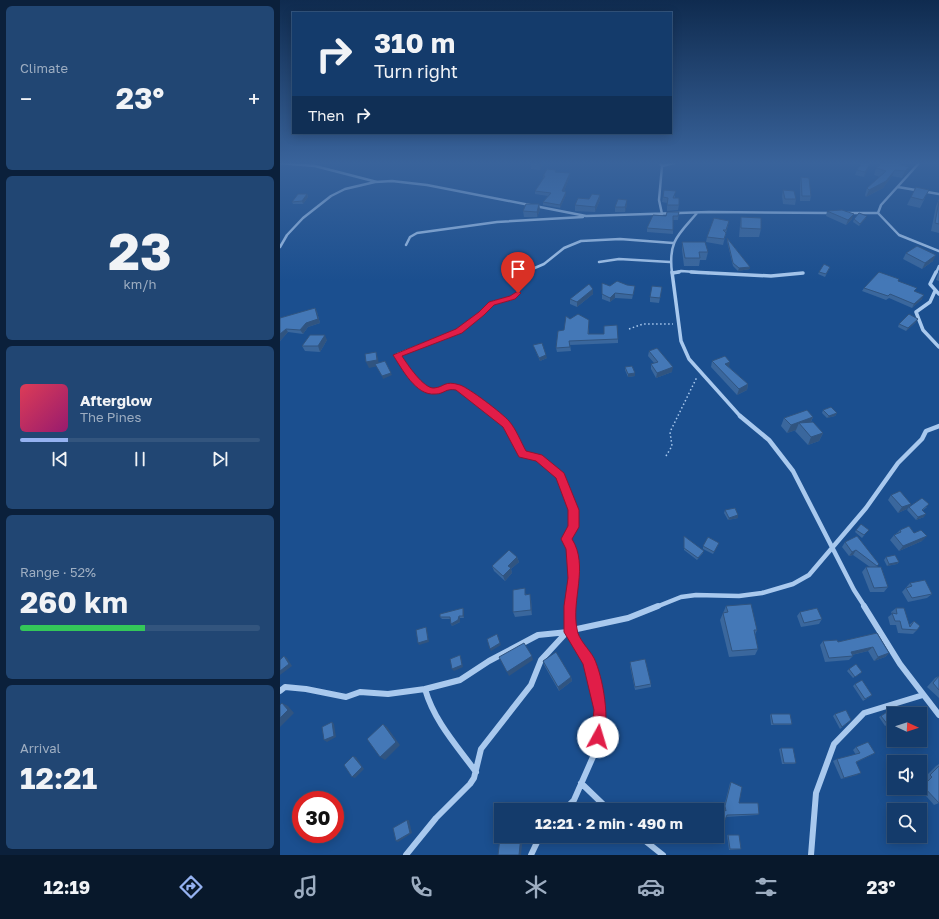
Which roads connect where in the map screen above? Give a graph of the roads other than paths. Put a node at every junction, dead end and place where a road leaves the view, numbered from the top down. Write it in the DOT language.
graph roads {
  1 [pos="322,202"];
  2 [pos="516,202"];
  3 [pos="659,202"];
  4 [pos="884,202"];
  5 [pos="696,213"];
  6 [pos="835,213"];
  7 [pos="842,213"];
  8 [pos="878,213"];
  9 [pos="662,214"];
  10 [pos="586,216"];
  11 [pos="673,243"];
  12 [pos="406,245"];
  13 [pos="280,247"];
  14 [pos="939,250"];
  15 [pos="599,262"];
  16 [pos="670,262"];
  17 [pos="939,266"];
  18 [pos="672,273"];
  19 [pos="803,273"];
  20 [pos="936,291"];
  21 [pos="939,294"];
  22 [pos="939,347"];
  23 [pos="939,426"];
  24 [pos="833,548"];
  25 [pos="570,632"];
  26 [pos="425,689"];
  27 [pos="280,691"];
  28 [pos="923,695"];
  29 [pos="939,715"];
  30 [pos="476,772"];
  31 [pos="581,783"];
  32 [pos="571,803"];
  33 [pos="602,803"];
  34 [pos="536,843"];
  35 [pos="648,843"];
  36 [pos="406,855"];
  37 [pos="530,855"];
  38 [pos="663,855"];
  39 [pos="811,855"];
  1 -- 13 [label="street"];
  2 -- 10 [label="street"];
  3 -- 9 [label="street"];
  4 -- 8 [label="street"];
  5 -- 6 [label="street"];
  5 -- 9 [label="street"];
  5 -- 11 [label="street"];
  7 -- 8 [label="street"];
  8 -- 14 [label="street"];
  9 -- 10 [label="street"];
  10 -- 12 [label="street"];
  11 -- 16 [label="street"];
  11 -- 25 [label="street"];
  15 -- 16 [label="street"];
  16 -- 18 [label="street"];
  17 -- 20 [label="street"];
  18 -- 19 [label="street"];
  18 -- 24 [label="street"];
  20 -- 21 [label="street"];
  20 -- 22 [label="street"];
  23 -- 24 [label="street"];
  24 -- 25 [label="street"];
  24 -- 28 [label="street"];
  25 -- 26 [label="street"];
  25 -- 30 [label="street"];
  25 -- 31 [label="street"];
  26 -- 27 [label="street"];
  26 -- 30 [label="street"];
  28 -- 29 [label="street"];
  28 -- 39 [label="street"];
  30 -- 36 [label="street"];
  31 -- 32 [label="street"];
  31 -- 33 [label="street"];
  34 -- 37 [label="street"];
  35 -- 38 [label="street"];
}
